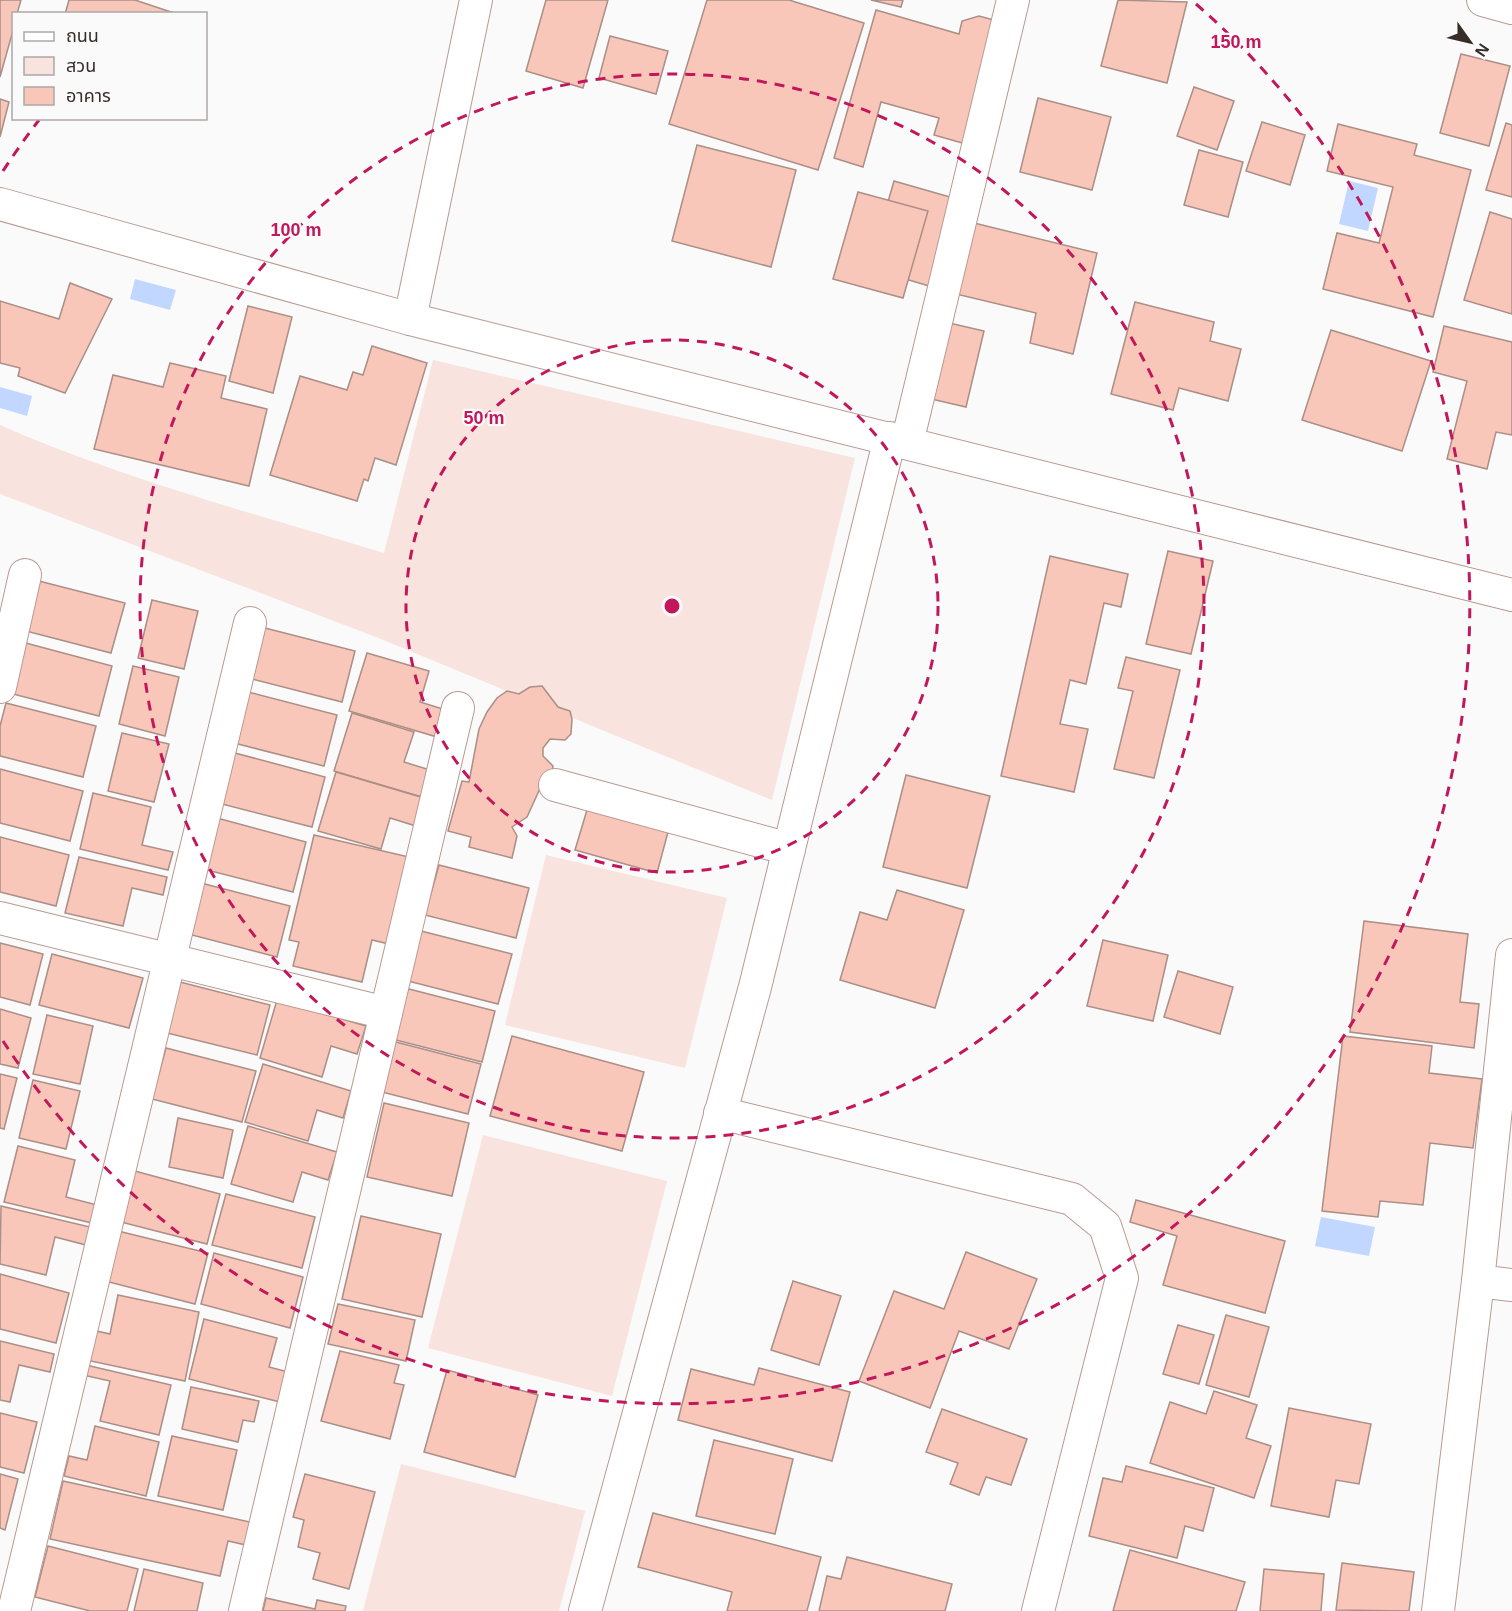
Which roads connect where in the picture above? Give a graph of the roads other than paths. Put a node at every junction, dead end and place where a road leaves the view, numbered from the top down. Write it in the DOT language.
graph roads {
  1 [pos="476,0"];
  2 [pos="1013,0"];
  3 [pos="1483,0"];
  4 [pos="1512,8"];
  5 [pos="0,204"];
  6 [pos="410,319"];
  7 [pos="899,440"];
  8 [pos="25,574"];
  9 [pos="1512,595"];
  10 [pos="250,623"];
  11 [pos="0,687"];
  12 [pos="458,708"];
  13 [pos="555,785"];
  14 [pos="789,849"];
  15 [pos="0,918"];
  16 [pos="1512,955"];
  17 [pos="169,958"];
  18 [pos="386,1013"];
  19 [pos="720,1113"];
  20 [pos="1478,1281"];
  21 [pos="1512,1285"];
  22 [pos="14,1611"];
  23 [pos="244,1611"];
  24 [pos="585,1611"];
  25 [pos="1038,1611"];
  26 [pos="1438,1611"];
  1 -- 6 [label="street"];
  2 -- 7 [label="street"];
  3 -- 4 [label="street"];
  5 -- 6 [label="street"];
  6 -- 7 [label="street"];
  7 -- 9 [label="street"];
  7 -- 14 [label="street"];
  8 -- 11 [label="street"];
  10 -- 17 [label="street"];
  12 -- 18 [label="street"];
  13 -- 14 [label="street"];
  14 -- 19 [label="street"];
  15 -- 17 [label="street"];
  16 -- 20 [label="street"];
  17 -- 18 [label="street"];
  17 -- 22 [label="street"];
  18 -- 23 [label="street"];
  19 -- 24 [label="street"];
  19 -- 25 [label="street"];
  20 -- 21 [label="street"];
  20 -- 26 [label="street"];
}
